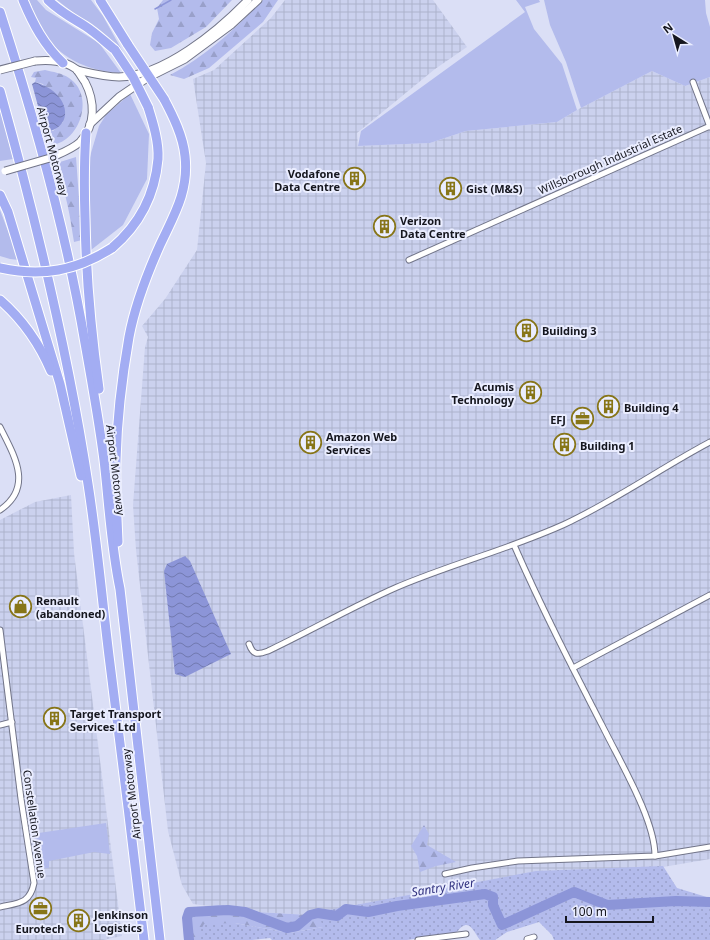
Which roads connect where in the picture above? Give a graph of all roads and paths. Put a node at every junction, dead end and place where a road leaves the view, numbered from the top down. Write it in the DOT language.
graph roads {
  1 [pos="23,0"];
  2 [pos="48,0"];
  3 [pos="100,0"];
  4 [pos="248,0"];
  5 [pos="258,0"];
  6 [pos="0,12"];
  7 [pos="63,63"];
  8 [pos="0,70"];
  9 [pos="77,70"];
  10 [pos="693,82"];
  11 [pos="0,91"];
  12 [pos="710,126"];
  13 [pos="88,128"];
  14 [pos="3,172"];
  15 [pos="0,194"];
  16 [pos="409,260"];
  17 [pos="0,268"];
  18 [pos="0,300"];
  19 [pos="64,406"];
  20 [pos="0,427"];
  21 [pos="710,442"];
  22 [pos="104,458"];
  23 [pos="0,510"];
  24 [pos="514,545"];
  25 [pos="98,565"];
  26 [pos="120,589"];
  27 [pos="710,595"];
  28 [pos="0,630"];
  29 [pos="248,644"];
  30 [pos="573,668"];
  31 [pos="12,722"];
  32 [pos="0,725"];
  33 [pos="710,847"];
  34 [pos="655,856"];
  35 [pos="445,874"];
  36 [pos="0,907"];
  37 [pos="466,934"];
  38 [pos="534,937"];
  39 [pos="144,940"];
  40 [pos="160,940"];
  41 [pos="418,940"];
  42 [pos="527,940"];
  1 -- 7 [label="highway"];
  2 -- 17 [label="highway, bridge"];
  3 -- 26 [label="highway, bridge"];
  4 -- 9 [label="main road"];
  5 -- 13 [label="main road"];
  6 -- 22 [label="highway, Airport Motorway"];
  7 -- 8 [label="main road, bridge"];
  7 -- 9 [label="main road"];
  9 -- 13 [label="main road"];
  10 -- 12 [label="street"];
  11 -- 25 [label="highway, Airport Motorway"];
  12 -- 16 [label="street, Willsborough Industrial Estate"];
  13 -- 14 [label="main road, bridge"];
  13 -- 22 [label="highway"];
  15 -- 19 [label="highway"];
  18 -- 19 [label="highway"];
  19 -- 25 [label="highway"];
  20 -- 23 [label="street"];
  21 -- 24 [label="street"];
  22 -- 26 [label="highway, Airport Motorway"];
  24 -- 29 [label="street"];
  24 -- 30 [label="street"];
  25 -- 39 [label="highway, Airport Motorway"];
  26 -- 40 [label="highway, Airport Motorway"];
  27 -- 30 [label="street"];
  28 -- 31 [label="street, Constellation Avenue"];
  30 -- 34 [label="street"];
  31 -- 32 [label="street"];
  31 -- 36 [label="street, Constellation Avenue"];
  33 -- 34 [label="street"];
  34 -- 35 [label="street"];
  37 -- 41 [label="street"];
  38 -- 42 [label="street"];
}
